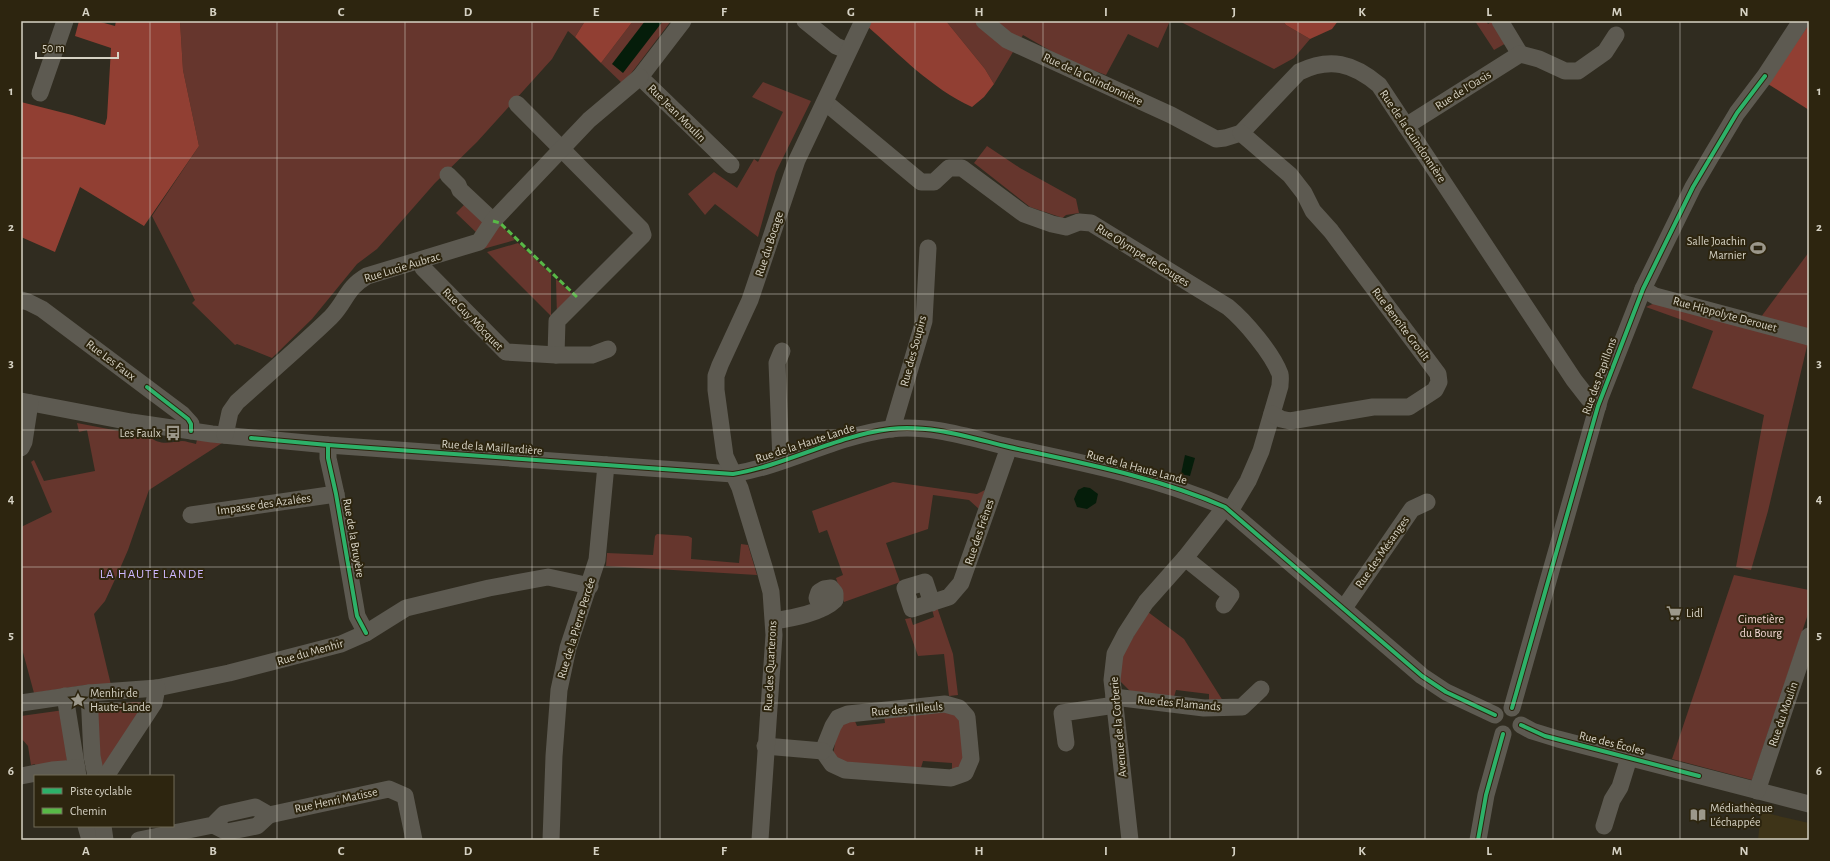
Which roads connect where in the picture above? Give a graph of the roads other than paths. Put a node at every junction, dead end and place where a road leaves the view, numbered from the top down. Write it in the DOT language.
graph roads {
  1 [pos="64,21"];
  2 [pos="683,21"];
  3 [pos="805,21"];
  4 [pos="863,21"];
  5 [pos="984,21"];
  6 [pos="1500,21"];
  7 [pos="1801,21"];
  8 [pos="1616,35"];
  9 [pos="848,51"];
  10 [pos="1520,54"];
  11 [pos="640,77"];
  12 [pos="40,93"];
  13 [pos="825,102"];
  14 [pos="518,104"];
  15 [pos="1406,126"];
  16 [pos="1241,133"];
  17 [pos="561,150"];
  18 [pos="731,164"];
  19 [pos="448,175"];
  20 [pos="493,221"];
  21 [pos="928,248"];
  22 [pos="421,261"];
  23 [pos="1643,289"];
  24 [pos="21,300"];
  25 [pos="1809,337"];
  26 [pos="608,349"];
  27 [pos="782,351"];
  28 [pos="556,355"];
  29 [pos="25,402"];
  30 [pos="1598,406"];
  31 [pos="1272,414"];
  32 [pos="892,429"];
  33 [pos="191,431"];
  34 [pos="225,435"];
  35 [pos="328,445"];
  36 [pos="1009,447"];
  37 [pos="21,448"];
  38 [pos="781,461"];
  39 [pos="606,465"];
  40 [pos="733,474"];
  41 [pos="336,494"];
  42 [pos="1427,502"];
  43 [pos="1228,509"];
  44 [pos="191,515"];
  45 [pos="1185,558"];
  46 [pos="590,586"];
  47 [pos="932,603"];
  48 [pos="1224,605"];
  49 [pos="1344,608"];
  50 [pos="821,609"];
  51 [pos="774,622"];
  52 [pos="366,633"];
  53 [pos="1809,636"];
  54 [pos="157,688"];
  55 [pos="1261,689"];
  56 [pos="89,693"];
  57 [pos="65,696"];
  58 [pos="1114,701"];
  59 [pos="21,703"];
  60 [pos="1512,708"];
  61 [pos="1495,715"];
  62 [pos="1521,725"];
  63 [pos="1503,734"];
  64 [pos="1066,743"];
  65 [pos="765,746"];
  66 [pos="823,751"];
  67 [pos="1629,758"];
  68 [pos="77,772"];
  69 [pos="96,775"];
  70 [pos="107,775"];
  71 [pos="21,776"];
  72 [pos="1757,791"];
  73 [pos="1809,804"];
  74 [pos="1604,826"];
  75 [pos="86,827"];
  76 [pos="103,827"];
  77 [pos="90,840"];
  78 [pos="105,840"];
  79 [pos="139,840"];
  80 [pos="414,840"];
  81 [pos="551,840"];
  82 [pos="760,840"];
  83 [pos="1129,840"];
  84 [pos="1478,840"];
  1 -- 12 [label="street"];
  2 -- 11 [label="street, Rue Jean Moulin"];
  3 -- 9 [label="street"];
  4 -- 9 [label="street, Rue du Bocage"];
  5 -- 16 [label="street, Rue de la Guindonnière"];
  6 -- 10 [label="street"];
  7 -- 23 [label="street, Rue des Papillons"];
  8 -- 10 [label="street"];
  9 -- 13 [label="street, Rue du Bocage"];
  10 -- 15 [label="street, Rue de l'Oasis"];
  11 -- 17 [label="street, Rue Lucie Aubrac"];
  11 -- 18 [label="street, Rue Jean Moulin"];
  13 -- 31 [label="street, Rue Olympe de Gouges"];
  13 -- 40 [label="street, Rue du Bocage"];
  14 -- 17 [label="street"];
  15 -- 16 [label="street, Rue de la Guindonnière"];
  15 -- 30 [label="street, Rue de la Guindonnière"];
  16 -- 31 [label="street, Rue Benoîte Groult"];
  17 -- 20 [label="street, Rue Lucie Aubrac"];
  17 -- 28 [label="street"];
  19 -- 20 [label="street"];
  20 -- 22 [label="street, Rue Lucie Aubrac"];
  21 -- 32 [label="street, Rue des Soupirs"];
  22 -- 28 [label="street, Rue Guy Môcquet"];
  22 -- 34 [label="street, Rue Lucie Aubrac"];
  23 -- 25 [label="street, Rue Hippolyte Derouet"];
  23 -- 30 [label="street, Rue des Papillons"];
  24 -- 33 [label="street, Rue Les Faux"];
  26 -- 28 [label="street, Rue Guy Môcquet"];
  27 -- 38 [label="street"];
  29 -- 33 [label="street, Rue de la Maillardière"];
  29 -- 37 [label="street"];
  30 -- 60 [label="street, Rue des Papillons"];
  31 -- 43 [label="street, Rue Olympe de Gouges"];
  32 -- 36 [label="street, Rue de la Haute Lande"];
  32 -- 38 [label="street, Rue de la Haute Lande"];
  33 -- 34 [label="street, Rue de la Maillardière"];
  34 -- 35 [label="street, Rue de la Maillardière"];
  35 -- 39 [label="street, Rue de la Maillardière"];
  35 -- 41 [label="street, Rue de la Bruyère"];
  36 -- 43 [label="street, Rue de la Haute Lande"];
  36 -- 47 [label="street, Rue des Frênes"];
  38 -- 40 [label="street, Rue de la Haute Lande"];
  39 -- 40 [label="street, Rue de la Maillardière"];
  39 -- 46 [label="street, Rue de la Pierre Percée"];
  40 -- 51 [label="street, Rue des Quarterons"];
  41 -- 44 [label="street, Impasse des Azalées"];
  41 -- 52 [label="street, Rue de la Bruyère"];
  42 -- 49 [label="street, Rue des Mésanges"];
  43 -- 45 [label="street, Avenue de la Corberie"];
  43 -- 49 [label="street, Rue de la Haute Lande"];
  45 -- 48 [label="street"];
  45 -- 58 [label="street, Avenue de la Corberie"];
  46 -- 52 [label="street, Rue du Menhir"];
  46 -- 81 [label="street, Rue de la Pierre Percée"];
  49 -- 61 [label="street, Rue de la Haute Lande"];
  50 -- 51 [label="street"];
  51 -- 65 [label="street, Rue des Quarterons"];
  52 -- 54 [label="street, Rue du Menhir"];
  53 -- 72 [label="street, Rue du Moulin"];
  54 -- 56 [label="street, Rue du Menhir"];
  54 -- 70 [label="street"];
  55 -- 58 [label="street, Rue des Flamands"];
  56 -- 57 [label="street, Rue du Menhir"];
  56 -- 69 [label="street"];
  57 -- 59 [label="street, Rue du Menhir"];
  57 -- 68 [label="street"];
  58 -- 64 [label="street, Rue des Flamands"];
  58 -- 83 [label="street, Avenue de la Corberie"];
  60 -- 61 [label="street"];
  60 -- 62 [label="street"];
  61 -- 63 [label="street"];
  62 -- 63 [label="street"];
  62 -- 67 [label="street, Rue des Écoles"];
  63 -- 84 [label="street"];
  65 -- 66 [label="street"];
  65 -- 82 [label="street, Rue des Quarterons"];
  66 -- 66 [label="street, Rue des Tilleuls"];
  67 -- 72 [label="street, Rue des Écoles"];
  67 -- 74 [label="street, Rue des Écoles"];
  68 -- 71 [label="street"];
  72 -- 73 [label="street, Rue des Écoles"];
  75 -- 77 [label="street"];
  76 -- 78 [label="street"];
  79 -- 80 [label="street, Rue Henri Matisse"];
}
